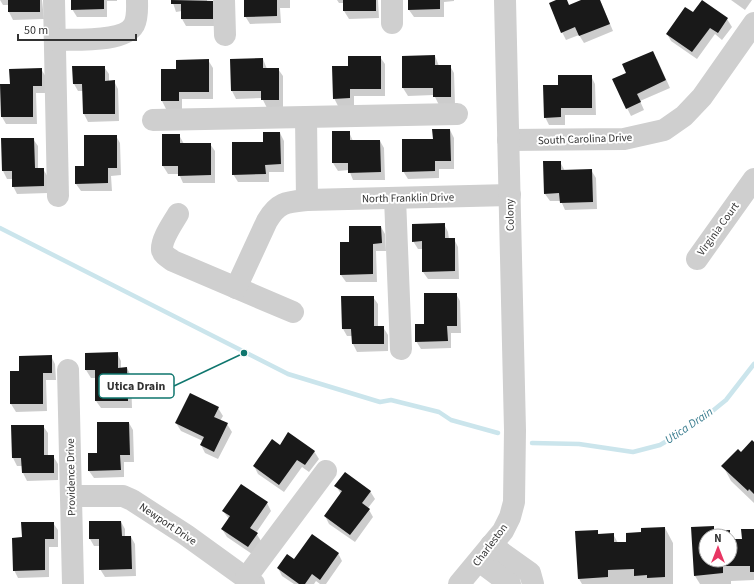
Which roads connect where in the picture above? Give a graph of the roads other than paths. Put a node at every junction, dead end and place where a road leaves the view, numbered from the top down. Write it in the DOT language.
graph roads {
  1 [pos="54,0"];
  2 [pos="137,0"];
  3 [pos="224,0"];
  4 [pos="392,0"];
  5 [pos="505,0"];
  6 [pos="392,23"];
  7 [pos="754,23"];
  8 [pos="224,35"];
  9 [pos="56,40"];
  10 [pos="457,114"];
  11 [pos="306,117"];
  12 [pos="153,120"];
  13 [pos="508,140"];
  14 [pos="754,179"];
  15 [pos="510,195"];
  16 [pos="58,196"];
  17 [pos="395,198"];
  18 [pos="307,200"];
  19 [pos="178,214"];
  20 [pos="697,259"];
  21 [pos="236,288"];
  22 [pos="293,312"];
  23 [pos="401,349"];
  24 [pos="68,370"];
  25 [pos="515,430"];
  26 [pos="326,471"];
  27 [pos="71,496"];
  28 [pos="485,553"];
  29 [pos="250,581"];
  30 [pos="73,584"];
  31 [pos="460,584"];
  32 [pos="510,584"];
  33 [pos="533,584"];
  1 -- 9 [label="street"];
  2 -- 9 [label="street"];
  3 -- 8 [label="street"];
  4 -- 6 [label="street"];
  5 -- 13 [label="street, Colony"];
  7 -- 13 [label="street, South Carolina Drive"];
  9 -- 16 [label="street"];
  10 -- 11 [label="street"];
  11 -- 12 [label="street"];
  11 -- 18 [label="street"];
  13 -- 15 [label="street, Colony"];
  14 -- 20 [label="street, Virginia Court"];
  15 -- 17 [label="street, North Franklin Drive"];
  15 -- 25 [label="street, Colony"];
  17 -- 18 [label="street, North Franklin Drive"];
  17 -- 23 [label="street"];
  18 -- 21 [label="street, North Franklin Drive"];
  19 -- 21 [label="street"];
  21 -- 22 [label="street"];
  24 -- 27 [label="street, Providence Drive"];
  25 -- 28 [label="street, Charleston"];
  26 -- 29 [label="street"];
  27 -- 29 [label="street, Newport Drive"];
  27 -- 30 [label="street, Providence Drive"];
  28 -- 31 [label="street, Charleston"];
  28 -- 32 [label="street"];
  28 -- 33 [label="street"];
}
